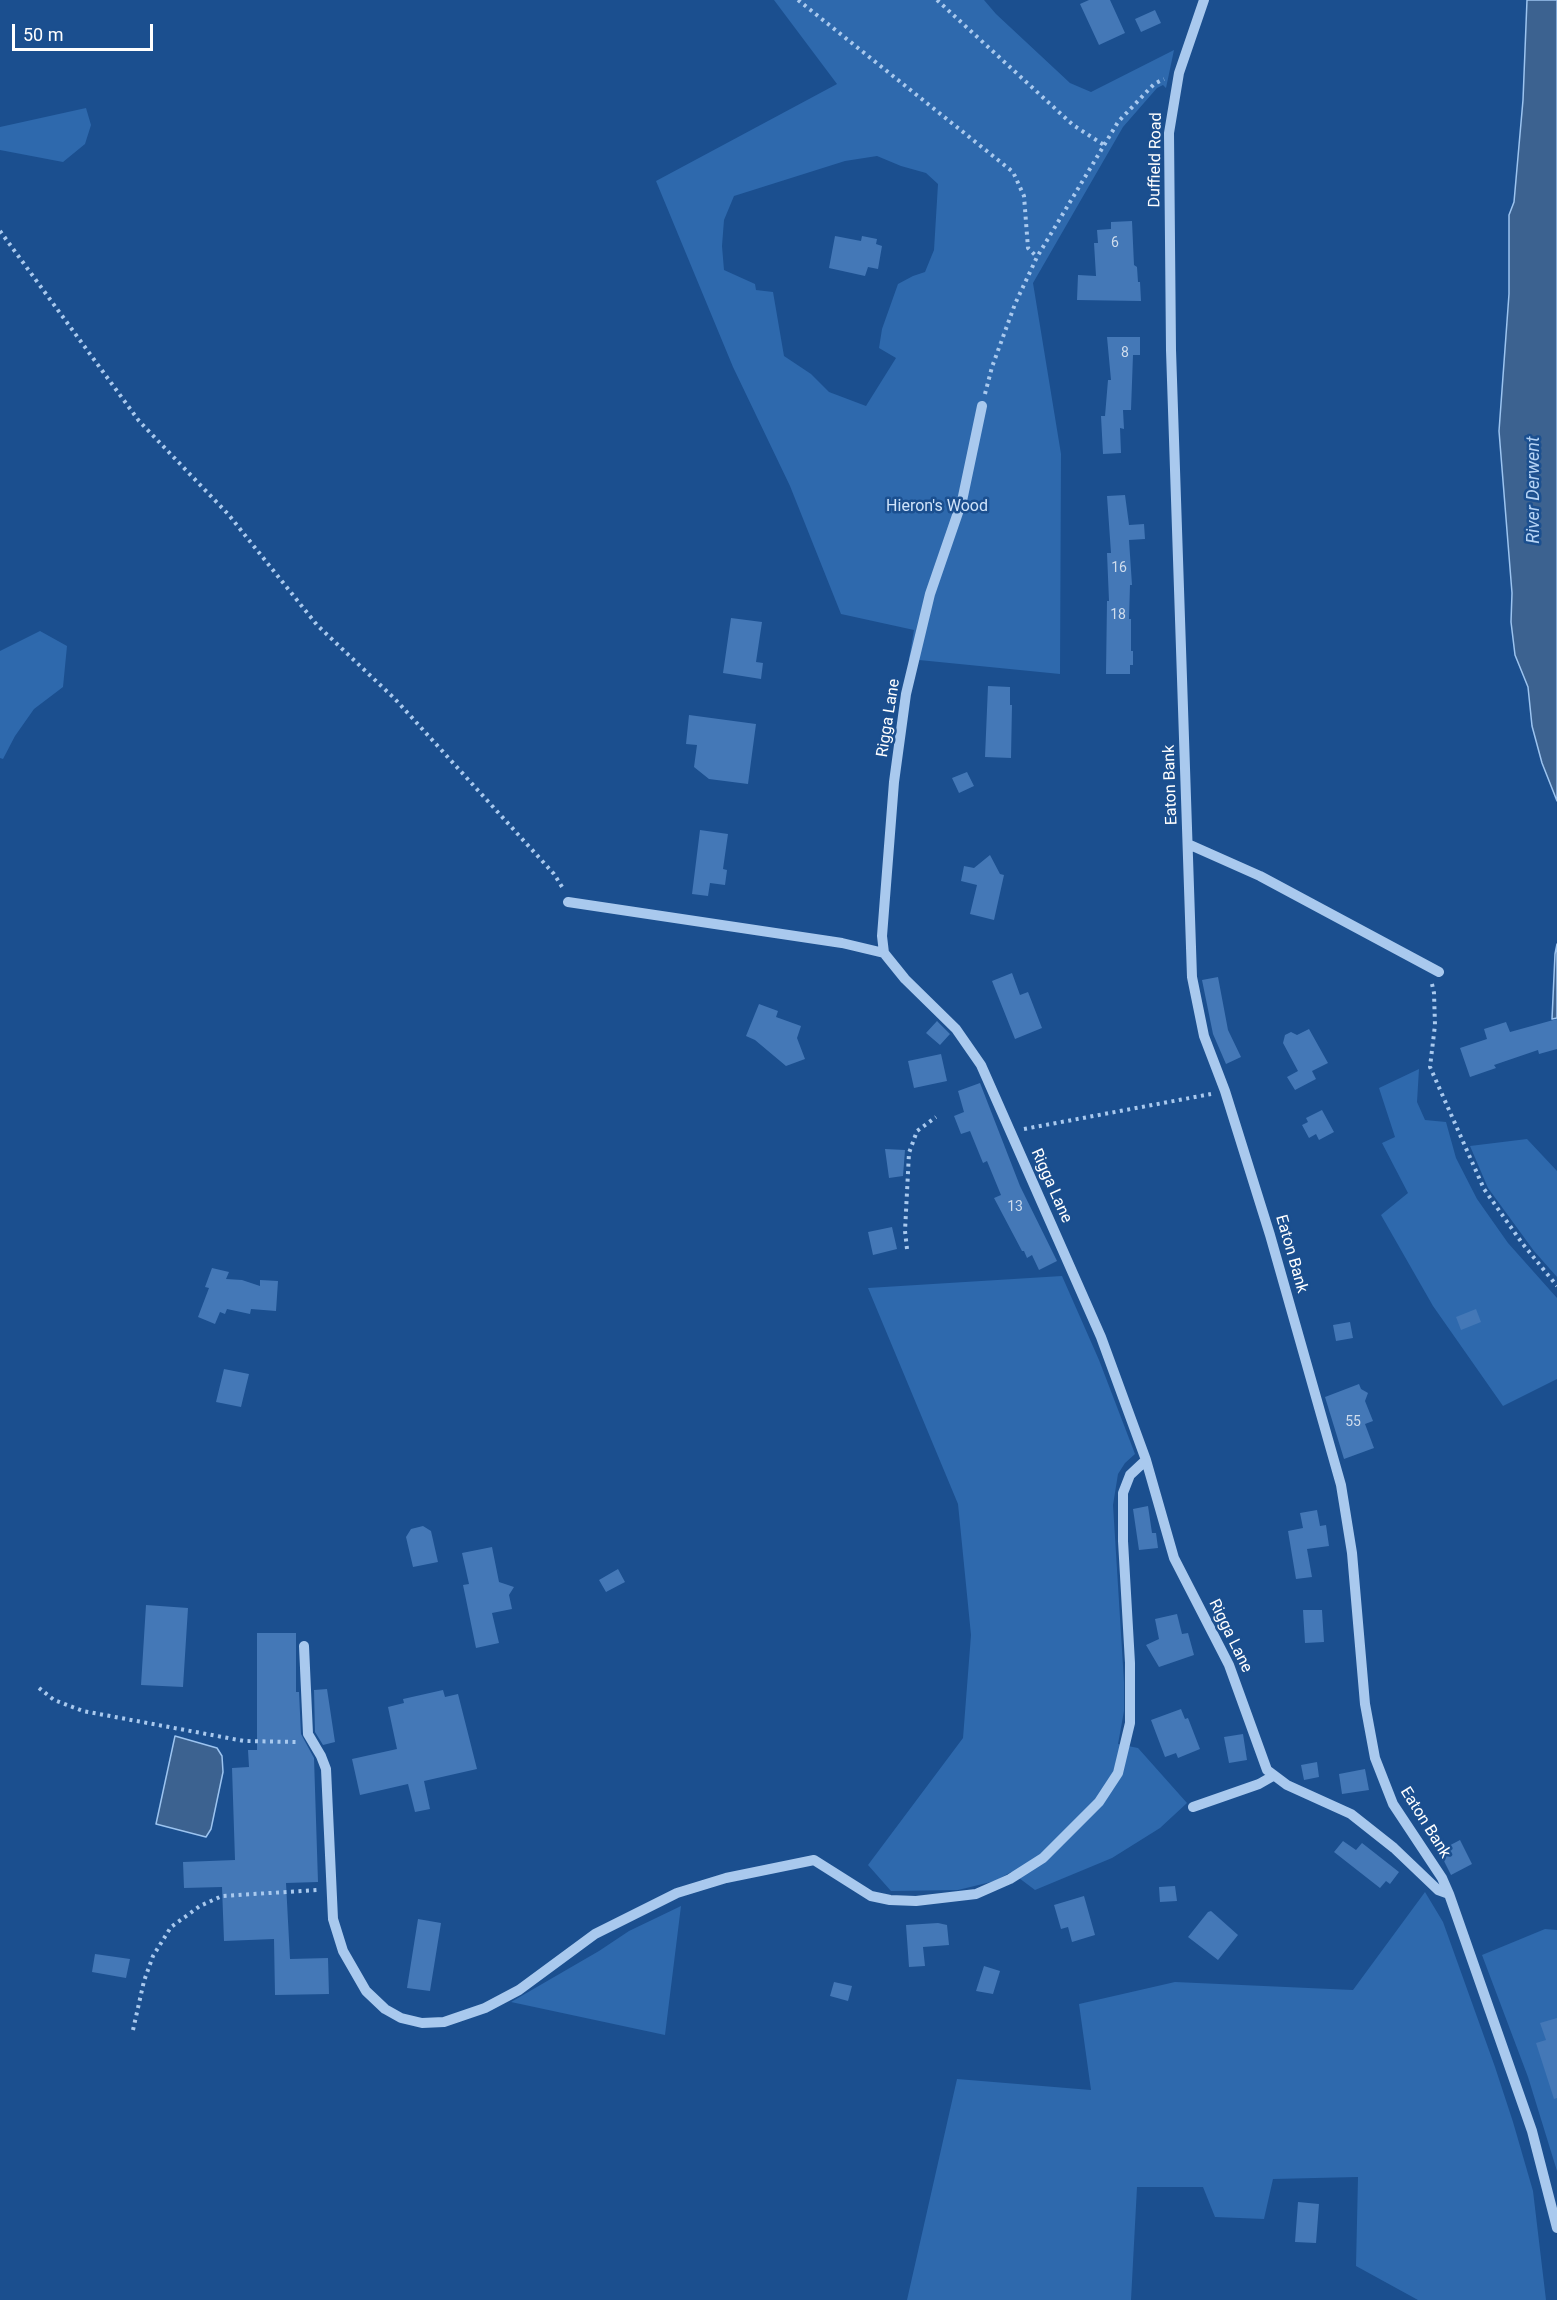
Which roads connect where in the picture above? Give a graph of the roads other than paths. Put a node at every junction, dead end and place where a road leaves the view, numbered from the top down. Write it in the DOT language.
graph roads {
  1 [pos="1204,0"];
  2 [pos="1171,253"];
  3 [pos="982,406"];
  4 [pos="1188,844"];
  5 [pos="568,902"];
  6 [pos="884,953"];
  7 [pos="1439,972"];
  8 [pos="1146,1460"];
  9 [pos="304,1646"];
  10 [pos="1273,1776"];
  11 [pos="1193,1808"];
  12 [pos="1449,1894"];
  13 [pos="1557,2228"];
  1 -- 2 [label="street, Duffield Road"];
  2 -- 4 [label="street, Eaton Bank"];
  3 -- 6 [label="street, Rigga Lane"];
  4 -- 7 [label="street"];
  4 -- 12 [label="street, Eaton Bank"];
  5 -- 6 [label="street"];
  6 -- 8 [label="street, Rigga Lane"];
  8 -- 9 [label="street"];
  8 -- 10 [label="street, Rigga Lane"];
  10 -- 11 [label="street"];
  10 -- 12 [label="street, Rigga Lane"];
  12 -- 13 [label="street, Eaton Bank"];
}
